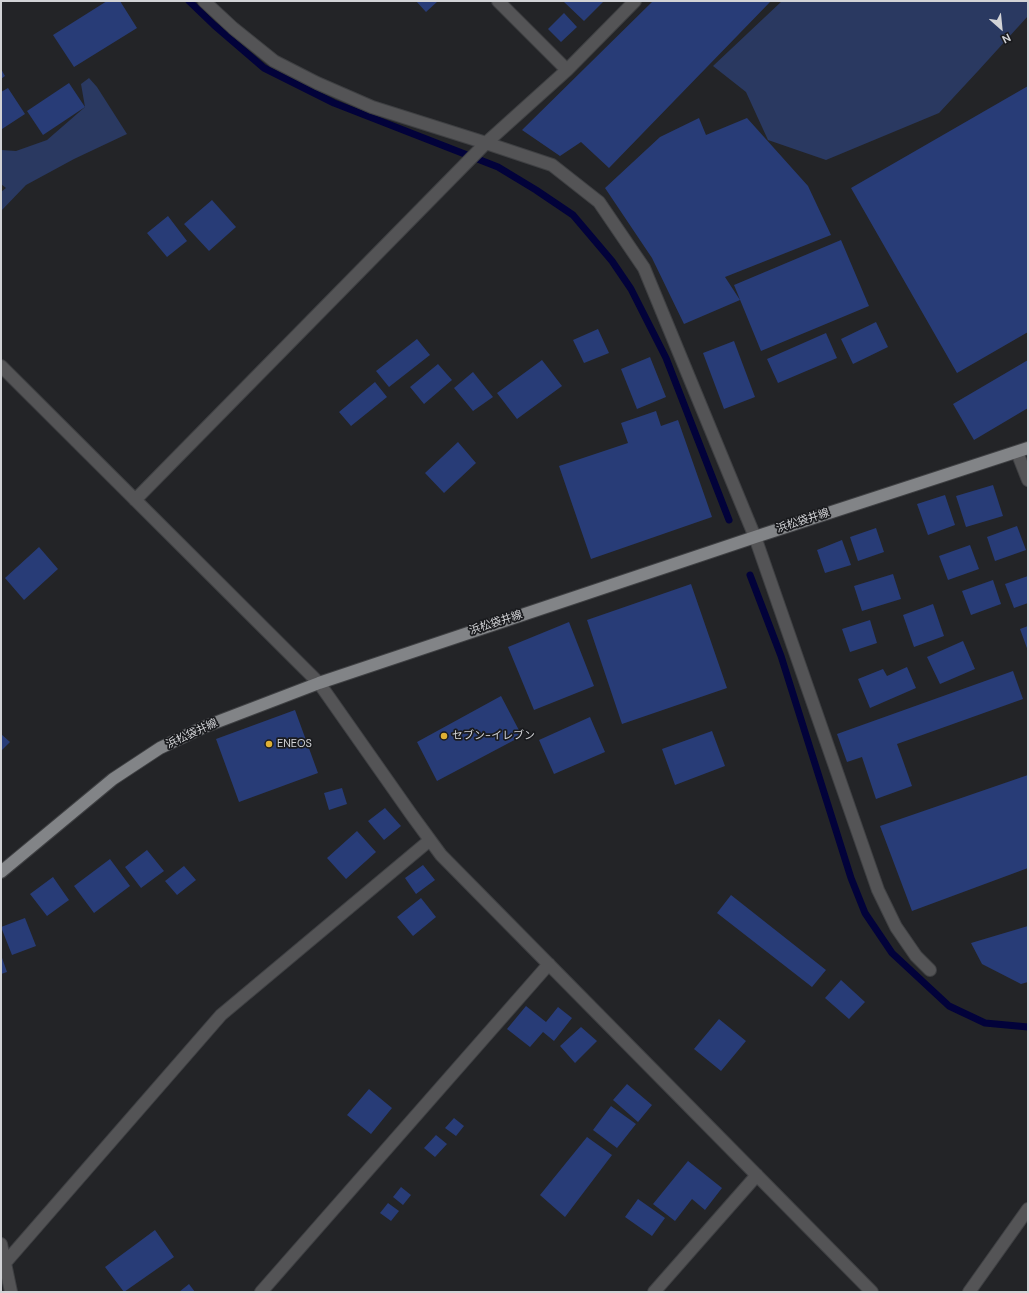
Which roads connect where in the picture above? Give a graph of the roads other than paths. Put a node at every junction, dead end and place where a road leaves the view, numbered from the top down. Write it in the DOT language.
graph roads {
  1 [pos="204,1"];
  2 [pos="498,1"];
  3 [pos="635,1"];
  4 [pos="567,70"];
  5 [pos="486,142"];
  6 [pos="1,366"];
  7 [pos="1023,450"];
  8 [pos="1028,480"];
  9 [pos="135,500"];
  10 [pos="755,537"];
  11 [pos="319,682"];
  12 [pos="430,840"];
  13 [pos="1,872"];
  14 [pos="549,964"];
  15 [pos="930,970"];
  16 [pos="757,1175"];
  17 [pos="1028,1209"];
  18 [pos="1,1244"];
  19 [pos="5,1263"];
  20 [pos="10,1292"];
  21 [pos="261,1292"];
  22 [pos="654,1292"];
  23 [pos="872,1292"];
  24 [pos="969,1292"];
  1 -- 5 [label="street"];
  2 -- 4 [label="street"];
  3 -- 4 [label="street"];
  4 -- 5 [label="street"];
  5 -- 9 [label="street"];
  5 -- 10 [label="street"];
  6 -- 9 [label="street"];
  7 -- 8 [label="street"];
  7 -- 10 [label="main road, 浜松袋井線"];
  9 -- 11 [label="street"];
  10 -- 11 [label="main road, 浜松袋井線"];
  10 -- 15 [label="street"];
  11 -- 12 [label="street"];
  11 -- 13 [label="main road, 浜松袋井線"];
  12 -- 14 [label="street"];
  12 -- 19 [label="street"];
  14 -- 16 [label="street"];
  14 -- 21 [label="street"];
  16 -- 22 [label="street"];
  16 -- 23 [label="street"];
  17 -- 24 [label="street"];
  18 -- 19 [label="street"];
  19 -- 20 [label="street"];
}
